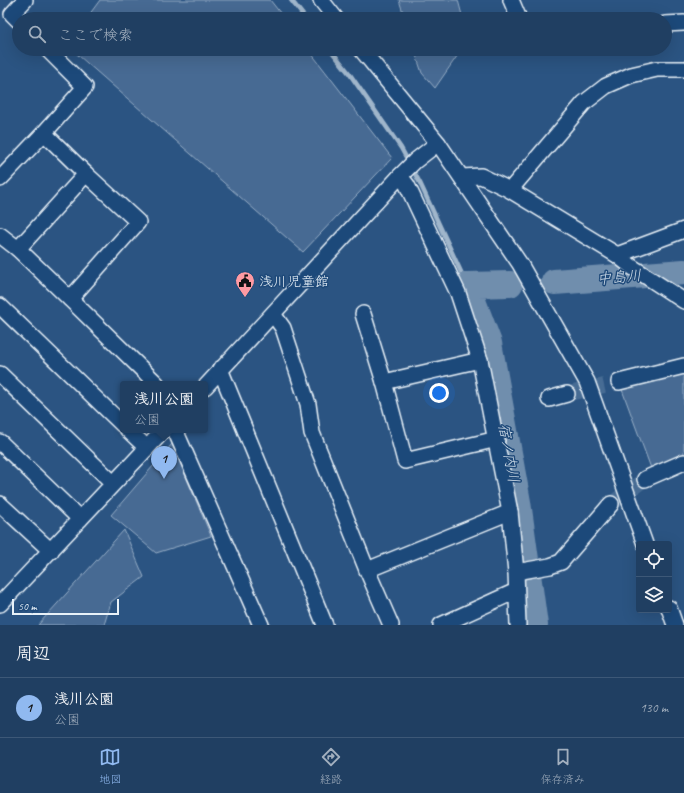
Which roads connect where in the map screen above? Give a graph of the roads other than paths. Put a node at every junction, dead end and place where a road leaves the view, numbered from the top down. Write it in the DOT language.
graph roads {
  1 [pos="26,0"];
  2 [pos="321,0"];
  3 [pos="511,0"];
  4 [pos="14,12"];
  5 [pos="330,12"];
  6 [pos="516,12"];
  7 [pos="684,23"];
  8 [pos="672,24"];
  9 [pos="54,56"];
  10 [pos="367,56"];
  11 [pos="684,69"];
  12 [pos="44,133"];
  13 [pos="438,143"];
  14 [pos="86,174"];
  15 [pos="402,174"];
  16 [pos="462,177"];
  17 [pos="0,179"];
  18 [pos="510,190"];
  19 [pos="684,230"];
  20 [pos="1,237"];
  21 [pos="18,249"];
  22 [pos="617,255"];
  23 [pos="70,299"];
  24 [pos="684,301"];
  25 [pos="0,306"];
  26 [pos="273,314"];
  27 [pos="363,314"];
  28 [pos="480,360"];
  29 [pos="684,366"];
  30 [pos="220,369"];
  31 [pos="0,374"];
  32 [pos="154,381"];
  33 [pos="384,382"];
  34 [pos="619,382"];
  35 [pos="208,383"];
  36 [pos="567,394"];
  37 [pos="549,400"];
  38 [pos="120,422"];
  39 [pos="131,433"];
  40 [pos="161,433"];
  41 [pos="176,433"];
  42 [pos="497,439"];
  43 [pos="0,442"];
  44 [pos="147,448"];
  45 [pos="684,462"];
  46 [pos="645,479"];
  47 [pos="113,484"];
  48 [pos="0,504"];
  49 [pos="610,504"];
  50 [pos="510,512"];
  51 [pos="80,519"];
  52 [pos="644,541"];
  53 [pos="51,550"];
  54 [pos="367,570"];
  55 [pos="520,571"];
  56 [pos="516,591"];
  57 [pos="0,604"];
  58 [pos="671,613"];
  59 [pos="474,618"];
  60 [pos="261,625"];
  61 [pos="325,625"];
  62 [pos="391,625"];
  63 [pos="441,625"];
  64 [pos="518,625"];
  65 [pos="675,625"];
  1 -- 4 [label="street"];
  2 -- 5 [label="street"];
  3 -- 6 [label="street"];
  7 -- 8 [label="street"];
  9 -- 12 [label="street"];
  10 -- 13 [label="street"];
  11 -- 18 [label="street"];
  12 -- 14 [label="street"];
  12 -- 17 [label="street"];
  13 -- 15 [label="street"];
  13 -- 16 [label="street"];
  14 -- 21 [label="street"];
  14 -- 23 [label="street"];
  15 -- 26 [label="street"];
  15 -- 28 [label="street"];
  16 -- 18 [label="street"];
  16 -- 52 [label="street"];
  18 -- 22 [label="street"];
  19 -- 22 [label="street"];
  20 -- 21 [label="street"];
  21 -- 23 [label="street"];
  22 -- 24 [label="street"];
  23 -- 32 [label="street"];
  25 -- 38 [label="street"];
  26 -- 30 [label="street"];
  26 -- 54 [label="street"];
  27 -- 33 [label="street"];
  28 -- 33 [label="street"];
  28 -- 42 [label="street"];
  29 -- 34 [label="street"];
  30 -- 35 [label="street"];
  30 -- 61 [label="street"];
  31 -- 47 [label="street"];
  33 -- 42 [label="street"];
  36 -- 37 [label="street"];
  39 -- 44 [label="street"];
  40 -- 44 [label="street"];
  41 -- 60 [label="street"];
  42 -- 50 [label="street"];
  43 -- 51 [label="street"];
  44 -- 47 [label="street"];
  45 -- 46 [label="street"];
  47 -- 51 [label="street"];
  48 -- 53 [label="street"];
  49 -- 55 [label="street"];
  50 -- 54 [label="street"];
  50 -- 55 [label="street"];
  51 -- 53 [label="street"];
  53 -- 57 [label="street"];
  54 -- 62 [label="street"];
  55 -- 56 [label="street"];
  56 -- 59 [label="street"];
  56 -- 64 [label="street"];
  58 -- 65 [label="street"];
  59 -- 63 [label="street"];
}
